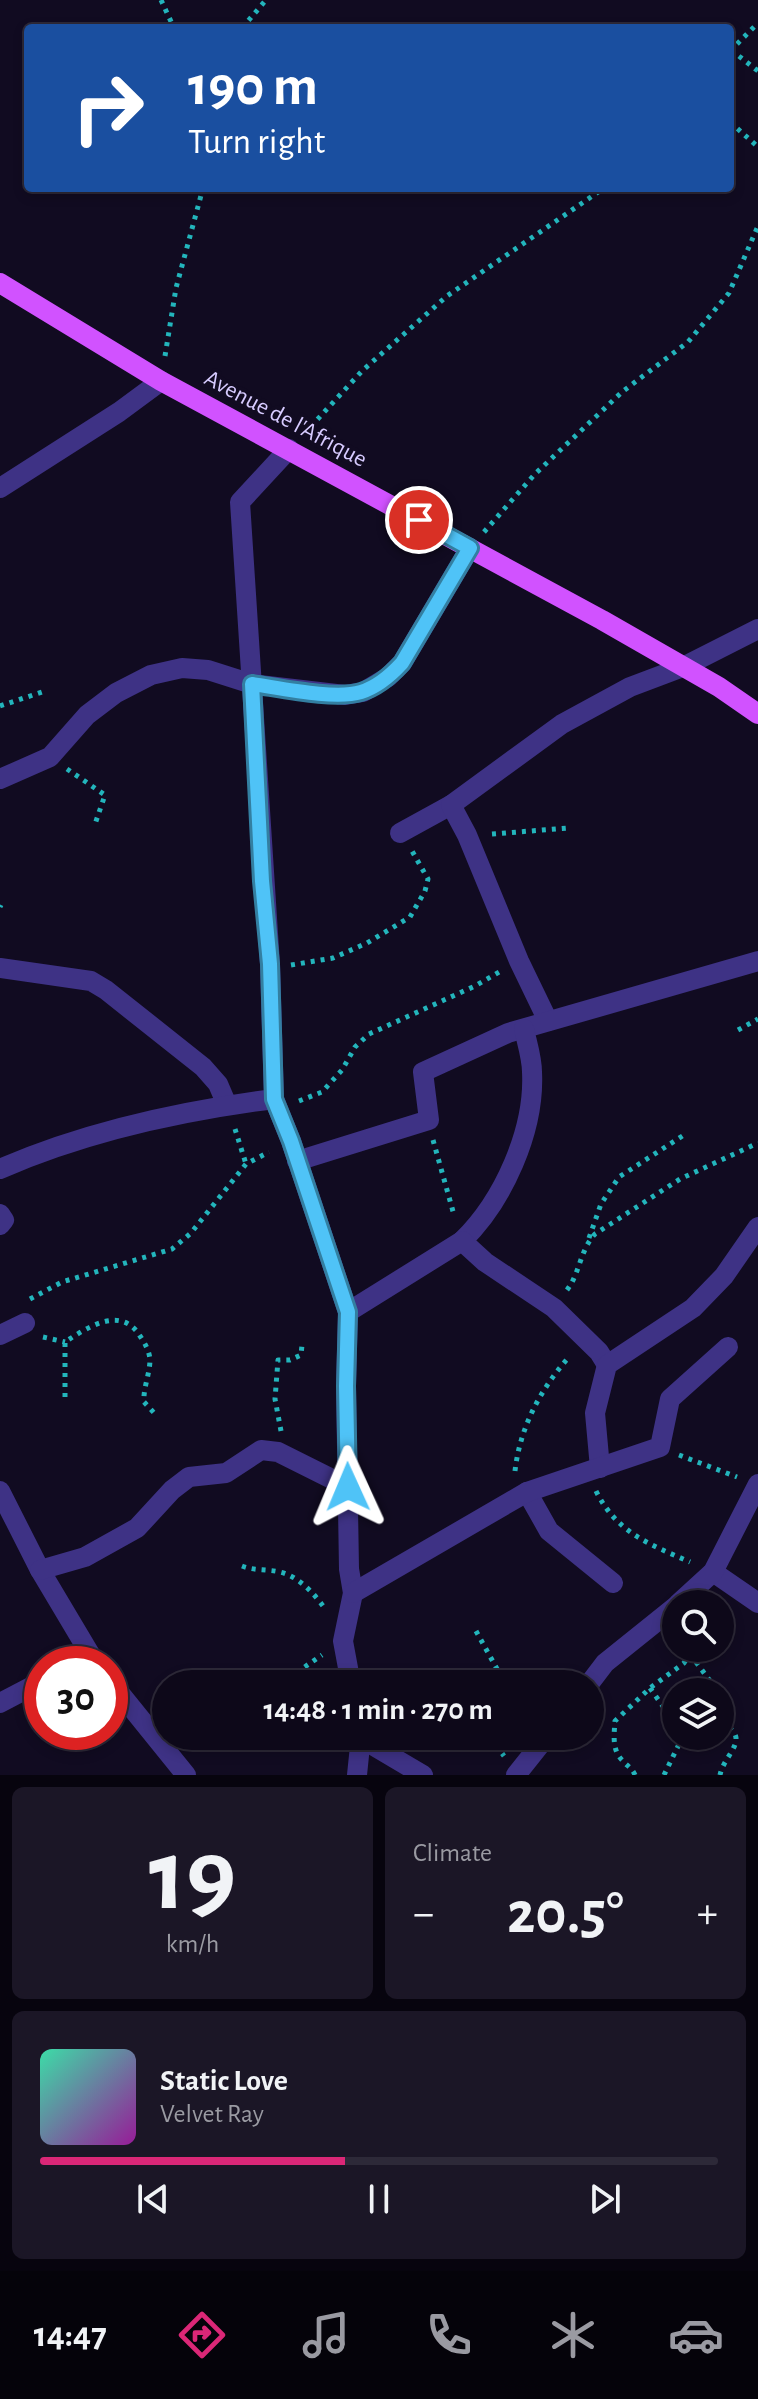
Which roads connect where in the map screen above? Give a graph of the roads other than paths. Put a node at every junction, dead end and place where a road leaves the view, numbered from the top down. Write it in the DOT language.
graph roads {
  1 [pos="0,283"];
  2 [pos="161,381"];
  3 [pos="289,449"];
  4 [pos="0,488"];
  5 [pos="470,548"];
  6 [pos="758,629"];
  7 [pos="683,667"];
  8 [pos="252,684"];
  9 [pos="758,714"];
  10 [pos="0,779"];
  11 [pos="451,805"];
  12 [pos="400,833"];
  13 [pos="758,961"];
  14 [pos="0,968"];
  15 [pos="548,1021"];
  16 [pos="524,1029"];
  17 [pos="276,1104"];
  18 [pos="227,1105"];
  19 [pos="297,1161"];
  20 [pos="0,1169"];
  21 [pos="0,1214"];
  22 [pos="0,1225"];
  23 [pos="758,1227"];
  24 [pos="462,1241"];
  25 [pos="348,1312"];
  26 [pos="25,1323"];
  27 [pos="0,1335"];
  28 [pos="728,1347"];
  29 [pos="607,1365"];
  30 [pos="593,1470"];
  31 [pos="758,1485"];
  32 [pos="348,1487"];
  33 [pos="0,1491"];
  34 [pos="527,1492"];
  35 [pos="40,1570"];
  36 [pos="713,1572"];
  37 [pos="613,1583"];
  38 [pos="693,1590"];
  39 [pos="353,1593"];
  40 [pos="758,1603"];
  41 [pos="662,1617"];
  42 [pos="82,1646"];
  43 [pos="348,1670"];
  44 [pos="600,1670"];
  45 [pos="24,1690"];
  46 [pos="0,1703"];
  47 [pos="128,1703"];
  48 [pos="360,1750"];
  49 [pos="383,1750"];
  50 [pos="536,1750"];
  51 [pos="186,1775"];
  52 [pos="357,1775"];
  53 [pos="423,1775"];
  54 [pos="516,1775"];
  1 -- 2 [label="main road, Avenue de l'Afrique"];
  2 -- 3 [label="main road, Avenue de l'Afrique"];
  2 -- 4 [label="street"];
  3 -- 5 [label="main road, Avenue de l'Afrique"];
  3 -- 8 [label="street"];
  5 -- 7 [label="main road, Avenue de l'Afrique"];
  5 -- 8 [label="street"];
  6 -- 7 [label="street"];
  7 -- 9 [label="main road, Avenue de l'Afrique"];
  7 -- 11 [label="street"];
  8 -- 10 [label="street"];
  8 -- 17 [label="street"];
  11 -- 12 [label="street"];
  11 -- 15 [label="street"];
  13 -- 15 [label="street"];
  14 -- 18 [label="street"];
  15 -- 16 [label="street"];
  16 -- 19 [label="street"];
  16 -- 24 [label="street"];
  17 -- 18 [label="street"];
  17 -- 19 [label="street"];
  18 -- 20 [label="street"];
  19 -- 25 [label="street"];
  21 -- 22 [label="street"];
  23 -- 29 [label="street"];
  24 -- 25 [label="street"];
  24 -- 29 [label="street"];
  25 -- 32 [label="street"];
  26 -- 27 [label="street"];
  28 -- 30 [label="street"];
  29 -- 30 [label="street"];
  30 -- 34 [label="street"];
  31 -- 36 [label="street"];
  32 -- 35 [label="street"];
  32 -- 39 [label="street"];
  33 -- 35 [label="street"];
  34 -- 37 [label="street"];
  34 -- 39 [label="street"];
  35 -- 42 [label="street"];
  36 -- 38 [label="street"];
  36 -- 40 [label="street"];
  39 -- 43 [label="street"];
  41 -- 44 [label="street"];
  45 -- 46 [label="street"];
  47 -- 51 [label="street"];
  48 -- 52 [label="street"];
  49 -- 53 [label="street"];
  50 -- 54 [label="street"];
}
